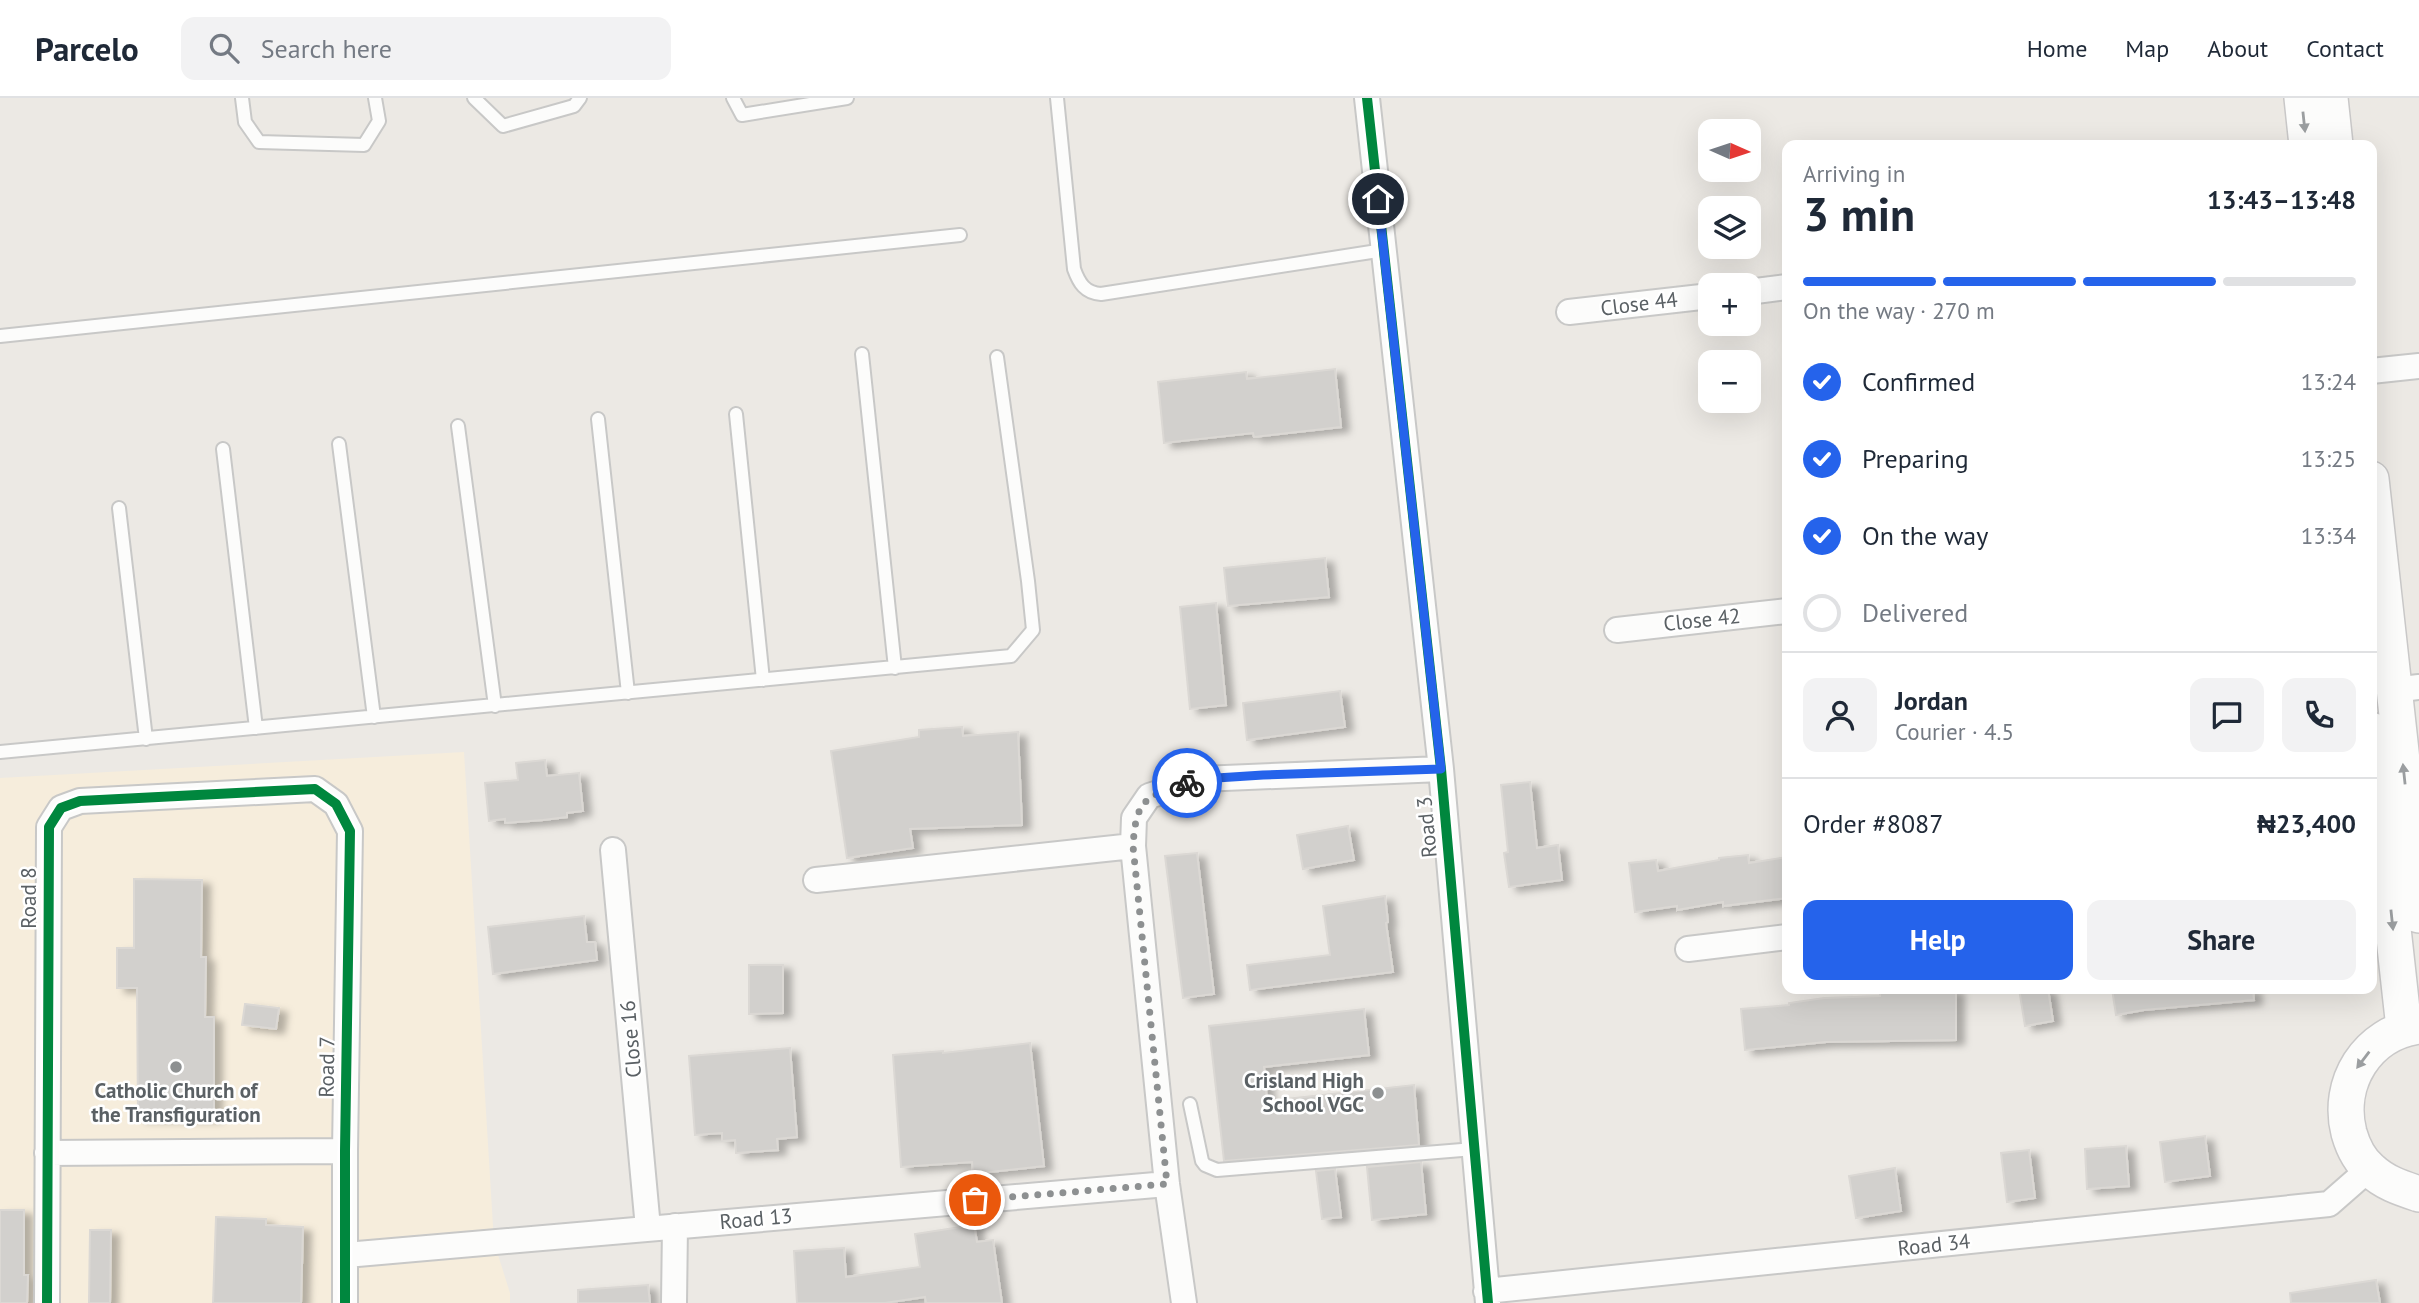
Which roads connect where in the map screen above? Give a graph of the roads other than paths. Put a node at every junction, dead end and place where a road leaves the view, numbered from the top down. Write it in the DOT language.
graph roads {
  1 [pos="242,98"];
  2 [pos="375,98"];
  3 [pos="474,98"];
  4 [pos="580,98"];
  5 [pos="733,98"];
  6 [pos="847,98"];
  7 [pos="1057,98"];
  8 [pos="1367,98"];
  9 [pos="2301,98"];
  10 [pos="2330,98"];
  11 [pos="2306,140"];
  12 [pos="2334,140"];
  13 [pos="960,234"];
  14 [pos="1384,250"];
  15 [pos="1782,288"];
  16 [pos="1761,290"];
  17 [pos="1698,297"];
  18 [pos="1569,312"];
  19 [pos="0,336"];
  20 [pos="862,354"];
  21 [pos="997,357"];
  22 [pos="2419,366"];
  23 [pos="2377,370"];
  24 [pos="736,414"];
  25 [pos="598,419"];
  26 [pos="458,426"];
  27 [pos="339,444"];
  28 [pos="222,450"];
  29 [pos="119,508"];
  30 [pos="2377,514"];
  31 [pos="1782,612"];
  32 [pos="1616,629"];
  33 [pos="895,668"];
  34 [pos="763,680"];
  35 [pos="2407,688"];
  36 [pos="628,693"];
  37 [pos="495,706"];
  38 [pos="374,717"];
  39 [pos="256,728"];
  40 [pos="146,739"];
  41 [pos="0,752"];
  42 [pos="1441,769"];
  43 [pos="351,831"];
  44 [pos="2377,835"];
  45 [pos="1133,846"];
  46 [pos="613,850"];
  47 [pos="2379,870"];
  48 [pos="816,880"];
  49 [pos="2419,915"];
  50 [pos="1782,938"];
  51 [pos="1688,948"];
  52 [pos="2412,1027"];
  53 [pos="1190,1104"];
  54 [pos="1474,1149"];
  55 [pos="345,1151"];
  56 [pos="47,1153"];
  57 [pos="2393,1183"];
  58 [pos="1167,1184"];
  59 [pos="2419,1216"];
  60 [pos="675,1226"];
  61 [pos="648,1228"];
  62 [pos="346,1255"];
  63 [pos="1487,1297"];
  64 [pos="47,1303"];
  65 [pos="345,1303"];
  66 [pos="674,1303"];
  67 [pos="1184,1303"];
  1 -- 2 [label="lane"];
  3 -- 4 [label="lane"];
  5 -- 6 [label="lane"];
  7 -- 14 [label="lane"];
  8 -- 14 [label="street, Road 3"];
  9 -- 11 [label="street, one-way"];
  10 -- 12 [label="street"];
  13 -- 19 [label="lane"];
  14 -- 42 [label="street, Road 3"];
  15 -- 16 [label="street"];
  17 -- 18 [label="street, Close 44"];
  20 -- 33 [label="lane"];
  21 -- 33 [label="lane"];
  22 -- 23 [label="street"];
  24 -- 34 [label="lane"];
  25 -- 36 [label="lane"];
  26 -- 37 [label="lane"];
  27 -- 38 [label="lane"];
  28 -- 39 [label="lane"];
  29 -- 40 [label="lane"];
  30 -- 35 [label="street"];
  31 -- 32 [label="street, Close 42"];
  33 -- 34 [label="lane"];
  34 -- 36 [label="lane"];
  49 -- 35 [label="street, one-way"];
  36 -- 37 [label="lane"];
  37 -- 38 [label="lane"];
  38 -- 39 [label="lane"];
  39 -- 40 [label="lane"];
  40 -- 41 [label="lane"];
  42 -- 45 [label="street"];
  42 -- 54 [label="street, Road 3"];
  43 -- 55 [label="street, Road 7"];
  43 -- 56 [label="street, Road 8"];
  44 -- 47 [label="street"];
  45 -- 48 [label="street"];
  45 -- 58 [label="street"];
  46 -- 61 [label="street, Close 16"];
  47 -- 52 [label="street, one-way"];
  50 -- 51 [label="street"];
  52 -- 57 [label="street, one-way"];
  53 -- 54 [label="lane"];
  54 -- 63 [label="street, Road 3"];
  55 -- 56 [label="street"];
  55 -- 62 [label="street, Road 7"];
  56 -- 64 [label="street, Road 8"];
  57 -- 59 [label="street"];
  57 -- 63 [label="street, Road 34"];
  58 -- 60 [label="street, Road 13"];
  58 -- 67 [label="street"];
  60 -- 61 [label="street, Road 13"];
  60 -- 66 [label="street"];
  61 -- 62 [label="street, Road 13"];
  62 -- 65 [label="street, Road 7"];
}
